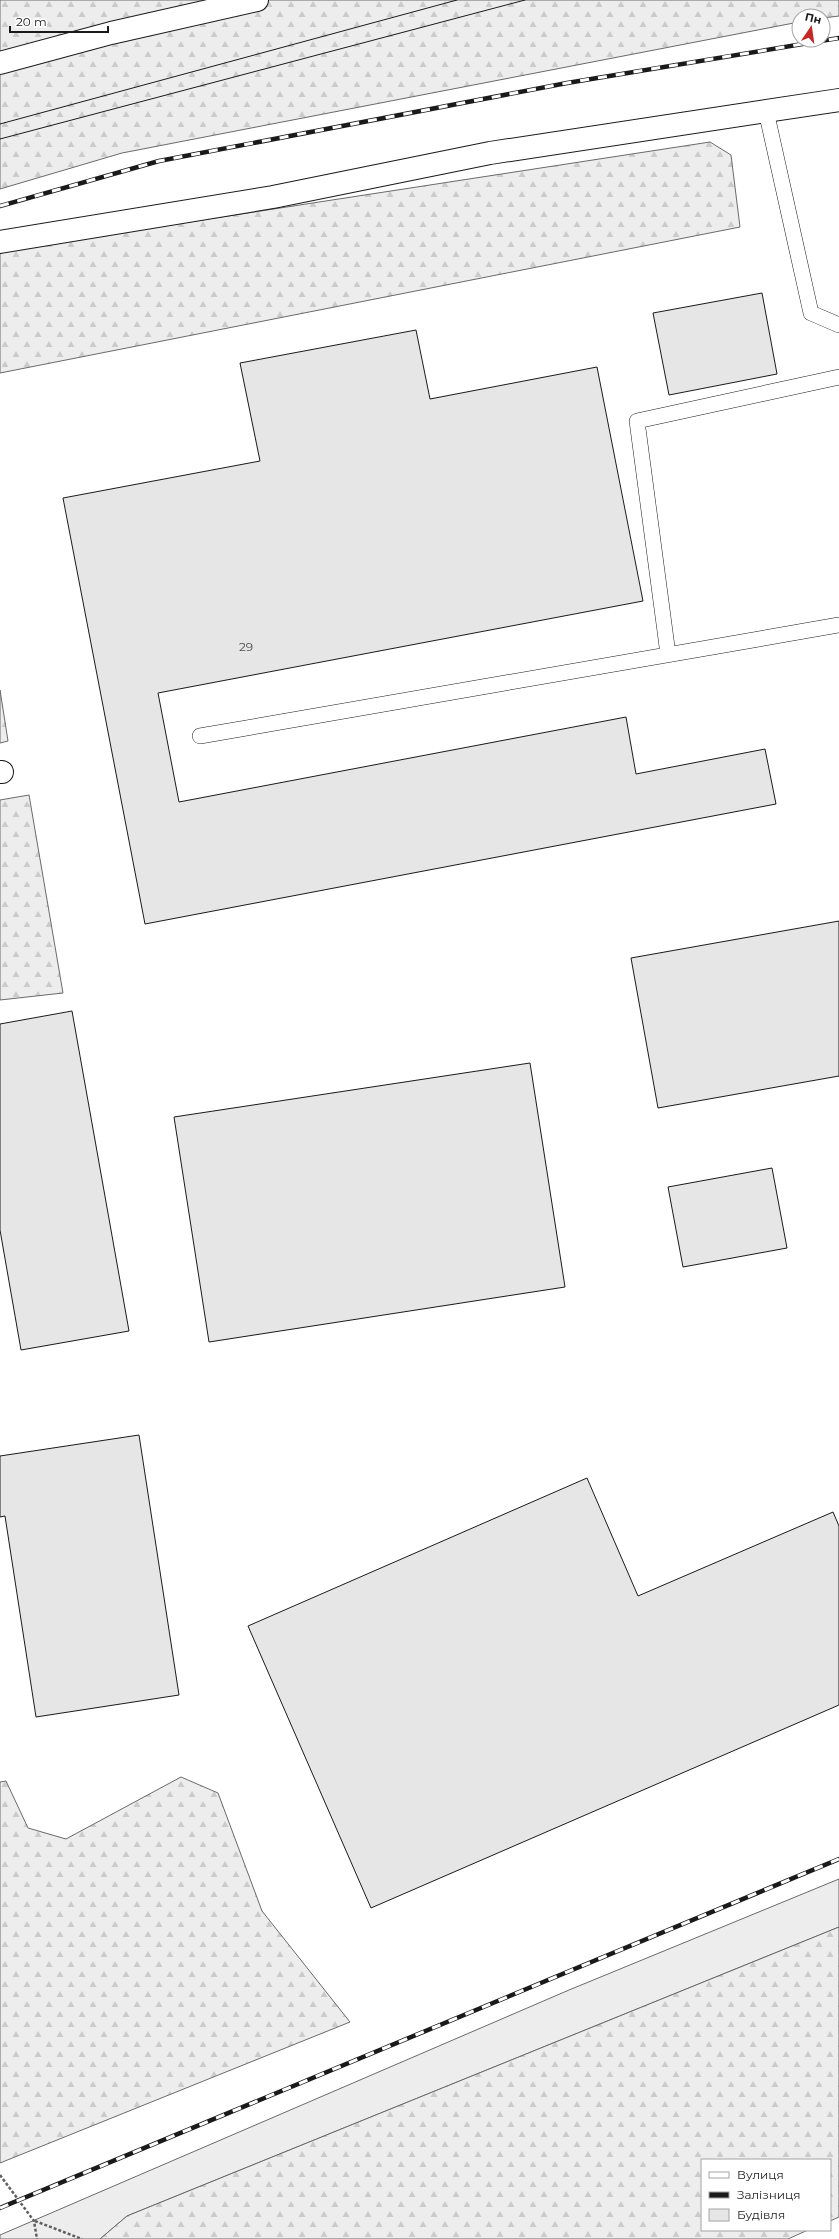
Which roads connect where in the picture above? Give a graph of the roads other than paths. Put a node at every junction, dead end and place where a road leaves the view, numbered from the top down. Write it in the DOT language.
graph roads {
  1 [pos="257,0"];
  2 [pos="0,63"];
  3 [pos="839,100"];
  4 [pos="766,111"];
  5 [pos="0,242"];
  6 [pos="839,326"];
  7 [pos="839,377"];
  8 [pos="839,625"];
  9 [pos="668,654"];
  10 [pos="200,736"];
  1 -- 2 [label="street"];
  3 -- 4 [label="street"];
  4 -- 5 [label="street"];
  4 -- 6 [label="lane"];
  7 -- 9 [label="lane"];
  8 -- 9 [label="lane"];
  9 -- 10 [label="lane"];
}
